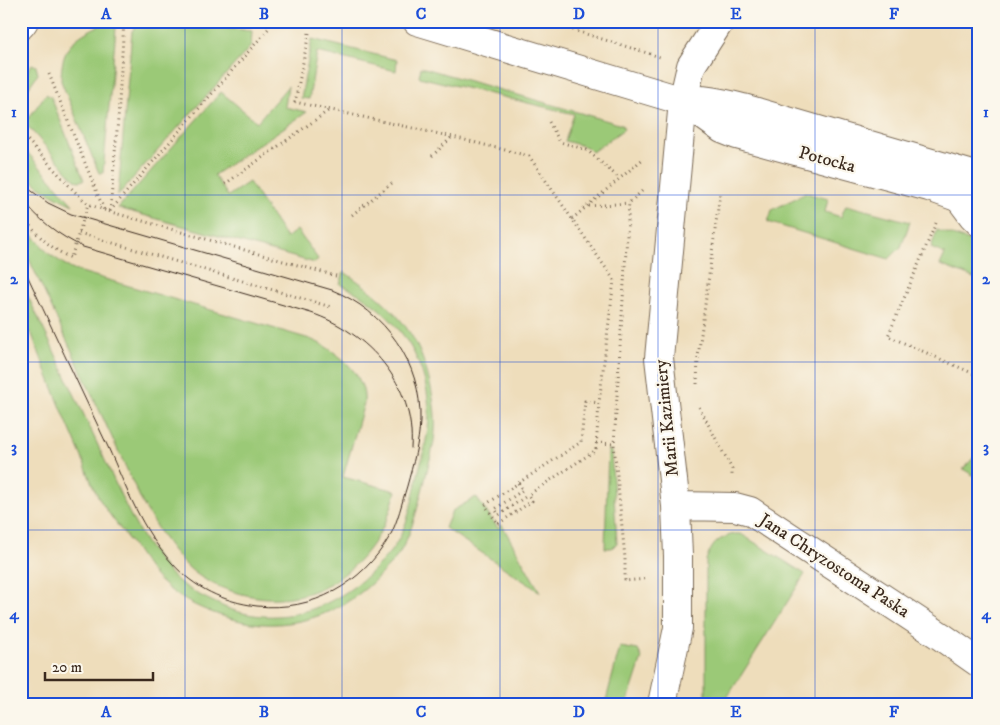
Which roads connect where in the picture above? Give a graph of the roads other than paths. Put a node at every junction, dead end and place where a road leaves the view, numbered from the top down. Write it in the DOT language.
graph roads {
  1 [pos="24,21"];
  2 [pos="417,21"];
  3 [pos="720,21"];
  4 [pos="21,25"];
  5 [pos="683,101"];
  6 [pos="934,165"];
  7 [pos="979,177"];
  8 [pos="969,202"];
  9 [pos="979,222"];
  10 [pos="676,506"];
  11 [pos="979,663"];
  12 [pos="662,704"];
  1 -- 4 [label="street"];
  2 -- 5 [label="street, Potocka"];
  3 -- 5 [label="street, Marii Kazimiery"];
  5 -- 6 [label="street, Potocka"];
  5 -- 8 [label="street, Potocka"];
  5 -- 10 [label="street, Marii Kazimiery"];
  6 -- 7 [label="street, Potocka"];
  6 -- 8 [label="street"];
  8 -- 9 [label="street"];
  10 -- 11 [label="street, Jana Chryzostoma Paska"];
  10 -- 12 [label="street, Marii Kazimiery"];
}
